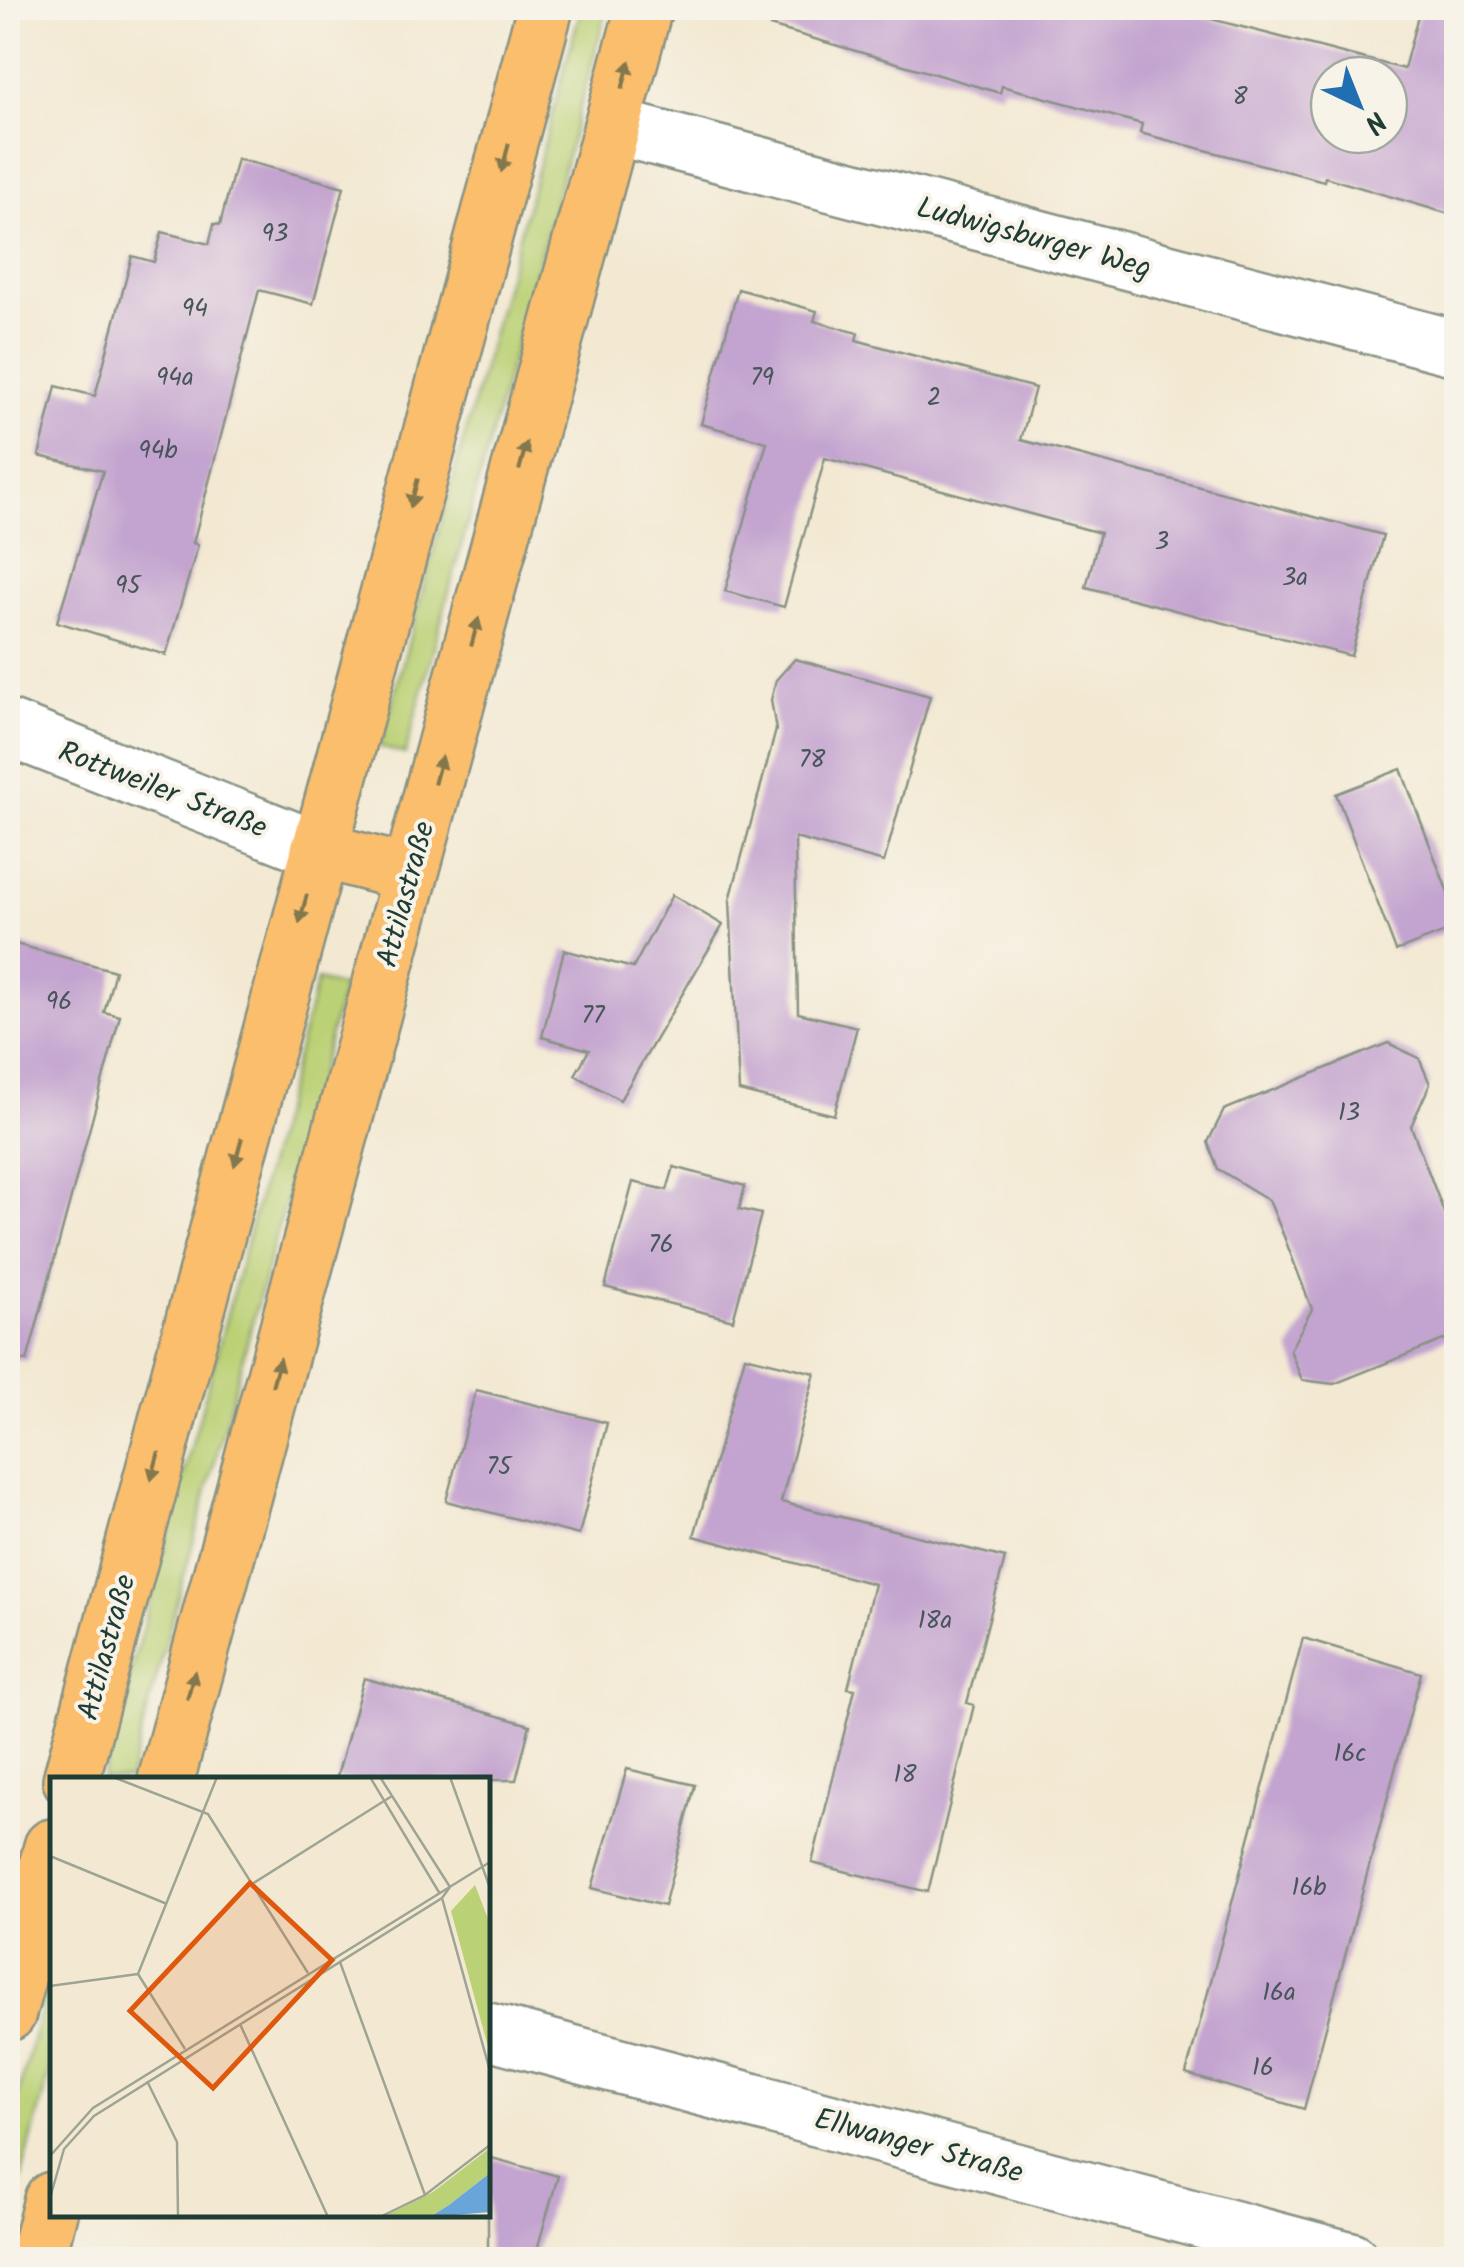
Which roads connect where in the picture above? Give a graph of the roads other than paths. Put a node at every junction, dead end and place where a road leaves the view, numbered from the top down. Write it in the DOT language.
graph roads {
  1 [pos="544,8"];
  2 [pos="644,8"];
  3 [pos="612,126"];
  4 [pos="1456,348"];
  5 [pos="8,728"];
  6 [pos="319,850"];
  7 [pos="410,874"];
  8 [pos="72,1777"];
  9 [pos="167,1777"];
  10 [pos="50,1855"];
  11 [pos="8,2013"];
  12 [pos="490,2031"];
  13 [pos="50,2208"];
  14 [pos="36,2260"];
  15 [pos="1350,2260"];
  1 -- 6 [label="main road, Attilastraße, one-way"];
  3 -- 2 [label="main road, Attilastraße, one-way"];
  3 -- 4 [label="street, Ludwigsburger Weg"];
  7 -- 3 [label="main road, Attilastraße, one-way"];
  5 -- 6 [label="street, Rottweiler Straße"];
  6 -- 7 [label="main road"];
  6 -- 8 [label="main road, Attilastraße, one-way"];
  9 -- 7 [label="main road, Attilastraße, one-way"];
  10 -- 11 [label="main road"];
  12 -- 15 [label="street, Ellwanger Straße"];
  13 -- 14 [label="main road"];
}
